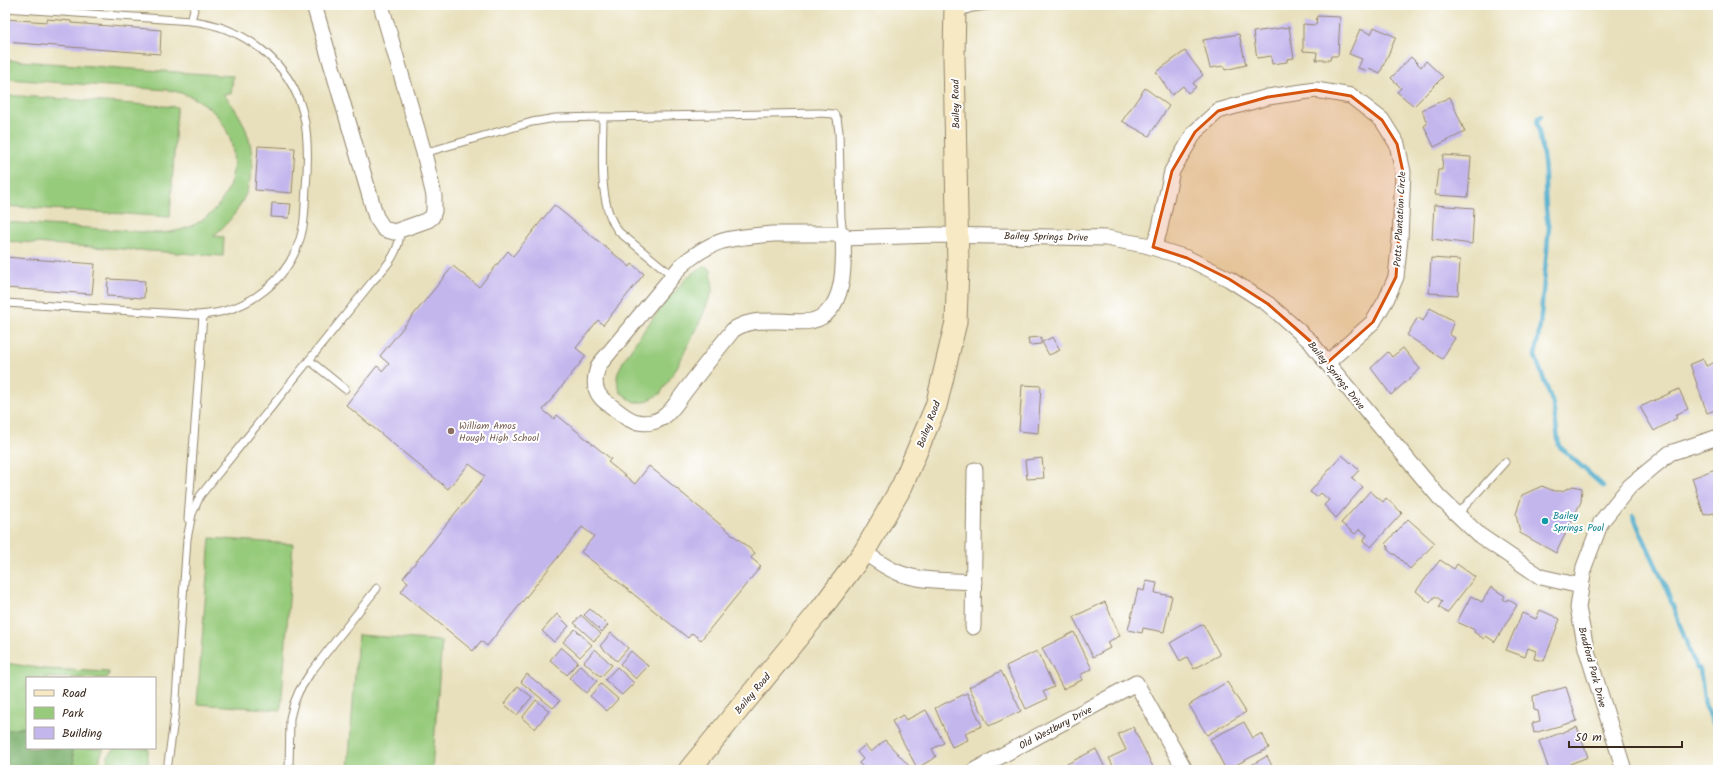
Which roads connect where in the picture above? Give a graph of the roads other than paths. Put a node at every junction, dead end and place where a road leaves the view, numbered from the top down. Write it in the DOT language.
graph roads {
  1 [pos="195,5"];
  2 [pos="314,5"];
  3 [pos="381,5"];
  4 [pos="995,5"];
  5 [pos="5,8"];
  6 [pos="955,9"];
  7 [pos="191,21"];
  8 [pos="603,117"];
  9 [pos="424,153"];
  10 [pos="400,230"];
  11 [pos="956,235"];
  12 [pos="843,236"];
  13 [pos="1153,247"];
  14 [pos="673,276"];
  15 [pos="5,303"];
  16 [pos="203,315"];
  17 [pos="309,360"];
  18 [pos="1327,363"];
  19 [pos="345,389"];
  20 [pos="1718,437"];
  21 [pos="1505,462"];
  22 [pos="975,470"];
  23 [pos="1457,515"];
  24 [pos="187,539"];
  25 [pos="864,552"];
  26 [pos="974,582"];
  27 [pos="1581,586"];
  28 [pos="377,588"];
  29 [pos="973,627"];
  30 [pos="168,763"];
  31 [pos="289,770"];
  32 [pos="689,770"];
  33 [pos="975,770"];
  34 [pos="1185,770"];
  35 [pos="1624,770"];
  1 -- 7 [label="lane"];
  2 -- 10 [label="street"];
  3 -- 9 [label="street"];
  4 -- 6 [label="lane"];
  5 -- 7 [label="lane"];
  6 -- 11 [label="street, Bailey Road"];
  7 -- 16 [label="lane"];
  8 -- 9 [label="lane"];
  8 -- 12 [label="lane"];
  8 -- 14 [label="lane"];
  9 -- 10 [label="street"];
  10 -- 17 [label="lane"];
  11 -- 12 [label="street, Bailey Springs Drive"];
  11 -- 13 [label="street, Bailey Springs Drive"];
  11 -- 25 [label="street, Bailey Road"];
  12 -- 14 [label="street, Bailey Springs Drive"];
  12 -- 14 [label="street, Bailey Springs Drive"];
  13 -- 18 [label="street, Bailey Springs Drive"];
  13 -- 18 [label="street, Potts Plantation Circle"];
  15 -- 16 [label="lane"];
  16 -- 24 [label="lane"];
  17 -- 19 [label="lane"];
  17 -- 24 [label="lane"];
  18 -- 23 [label="street, Bailey Springs Drive"];
  20 -- 27 [label="street, Bradford Park Drive"];
  21 -- 23 [label="lane"];
  22 -- 26 [label="street"];
  23 -- 27 [label="street, Bailey Springs Drive"];
  24 -- 30 [label="lane"];
  25 -- 26 [label="street"];
  25 -- 32 [label="street, Bailey Road"];
  26 -- 29 [label="street"];
  27 -- 35 [label="street, Bradford Park Drive"];
  28 -- 31 [label="lane"];
  33 -- 34 [label="street, Old Westbury Drive"];
}
